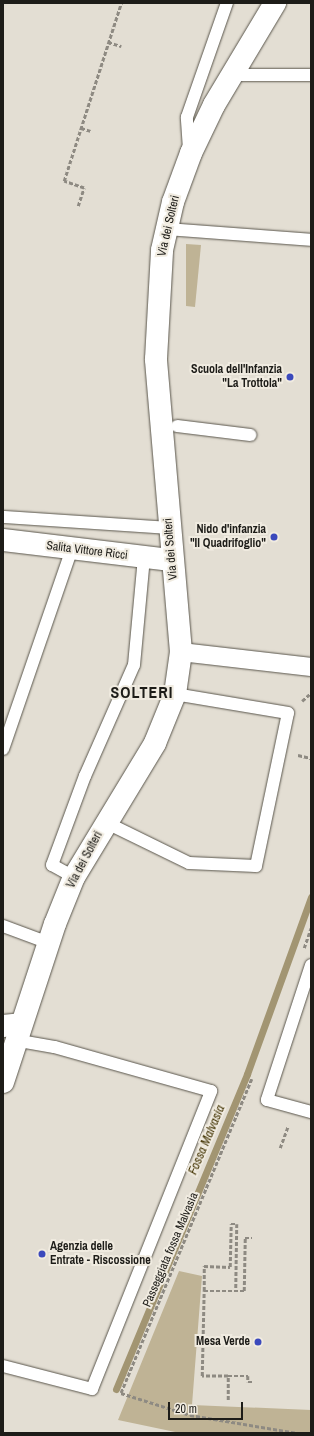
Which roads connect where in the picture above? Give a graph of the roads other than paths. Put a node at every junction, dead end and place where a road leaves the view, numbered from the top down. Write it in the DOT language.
graph roads {
  1 [pos="227,3"];
  2 [pos="275,3"];
  3 [pos="231,75"];
  4 [pos="311,75"];
  5 [pos="190,156"];
  6 [pos="166,229"];
  7 [pos="311,240"];
  8 [pos="177,426"];
  9 [pos="250,435"];
  10 [pos="3,517"];
  11 [pos="168,528"];
  12 [pos="3,540"];
  13 [pos="72,549"];
  14 [pos="144,557"];
  15 [pos="171,560"];
  16 [pos="180,652"];
  17 [pos="311,667"];
  18 [pos="175,694"];
  19 [pos="3,750"];
  20 [pos="105,822"];
  21 [pos="74,877"];
  22 [pos="3,926"];
  23 [pos="49,943"];
  24 [pos="311,965"];
  25 [pos="14,1030"];
  26 [pos="3,1082"];
  27 [pos="311,1112"];
  28 [pos="3,1366"];
  1 -- 5 [label="lane"];
  2 -- 3 [label="street, Via dei Solteri"];
  3 -- 4 [label="lane"];
  3 -- 5 [label="street, Via dei Solteri"];
  5 -- 6 [label="street, Via dei Solteri"];
  6 -- 7 [label="lane"];
  6 -- 11 [label="street, Via dei Solteri"];
  8 -- 9 [label="lane"];
  10 -- 11 [label="lane"];
  11 -- 15 [label="street, Via dei Solteri"];
  12 -- 13 [label="street, Salita Vittore Ricci"];
  13 -- 14 [label="street, Salita Vittore Ricci"];
  13 -- 19 [label="lane"];
  14 -- 15 [label="street, Salita Vittore Ricci"];
  14 -- 21 [label="lane"];
  15 -- 16 [label="street, Via dei Solteri"];
  16 -- 17 [label="street"];
  16 -- 18 [label="street, Via dei Solteri"];
  18 -- 20 [label="street, Via dei Solteri"];
  18 -- 20 [label="lane"];
  20 -- 21 [label="street, Via dei Solteri"];
  21 -- 23 [label="street, Via dei Solteri"];
  22 -- 23 [label="lane"];
  23 -- 25 [label="street, Via dei Solteri"];
  24 -- 27 [label="lane"];
  25 -- 26 [label="street, Via dei Solteri"];
  25 -- 28 [label="lane"];
}
